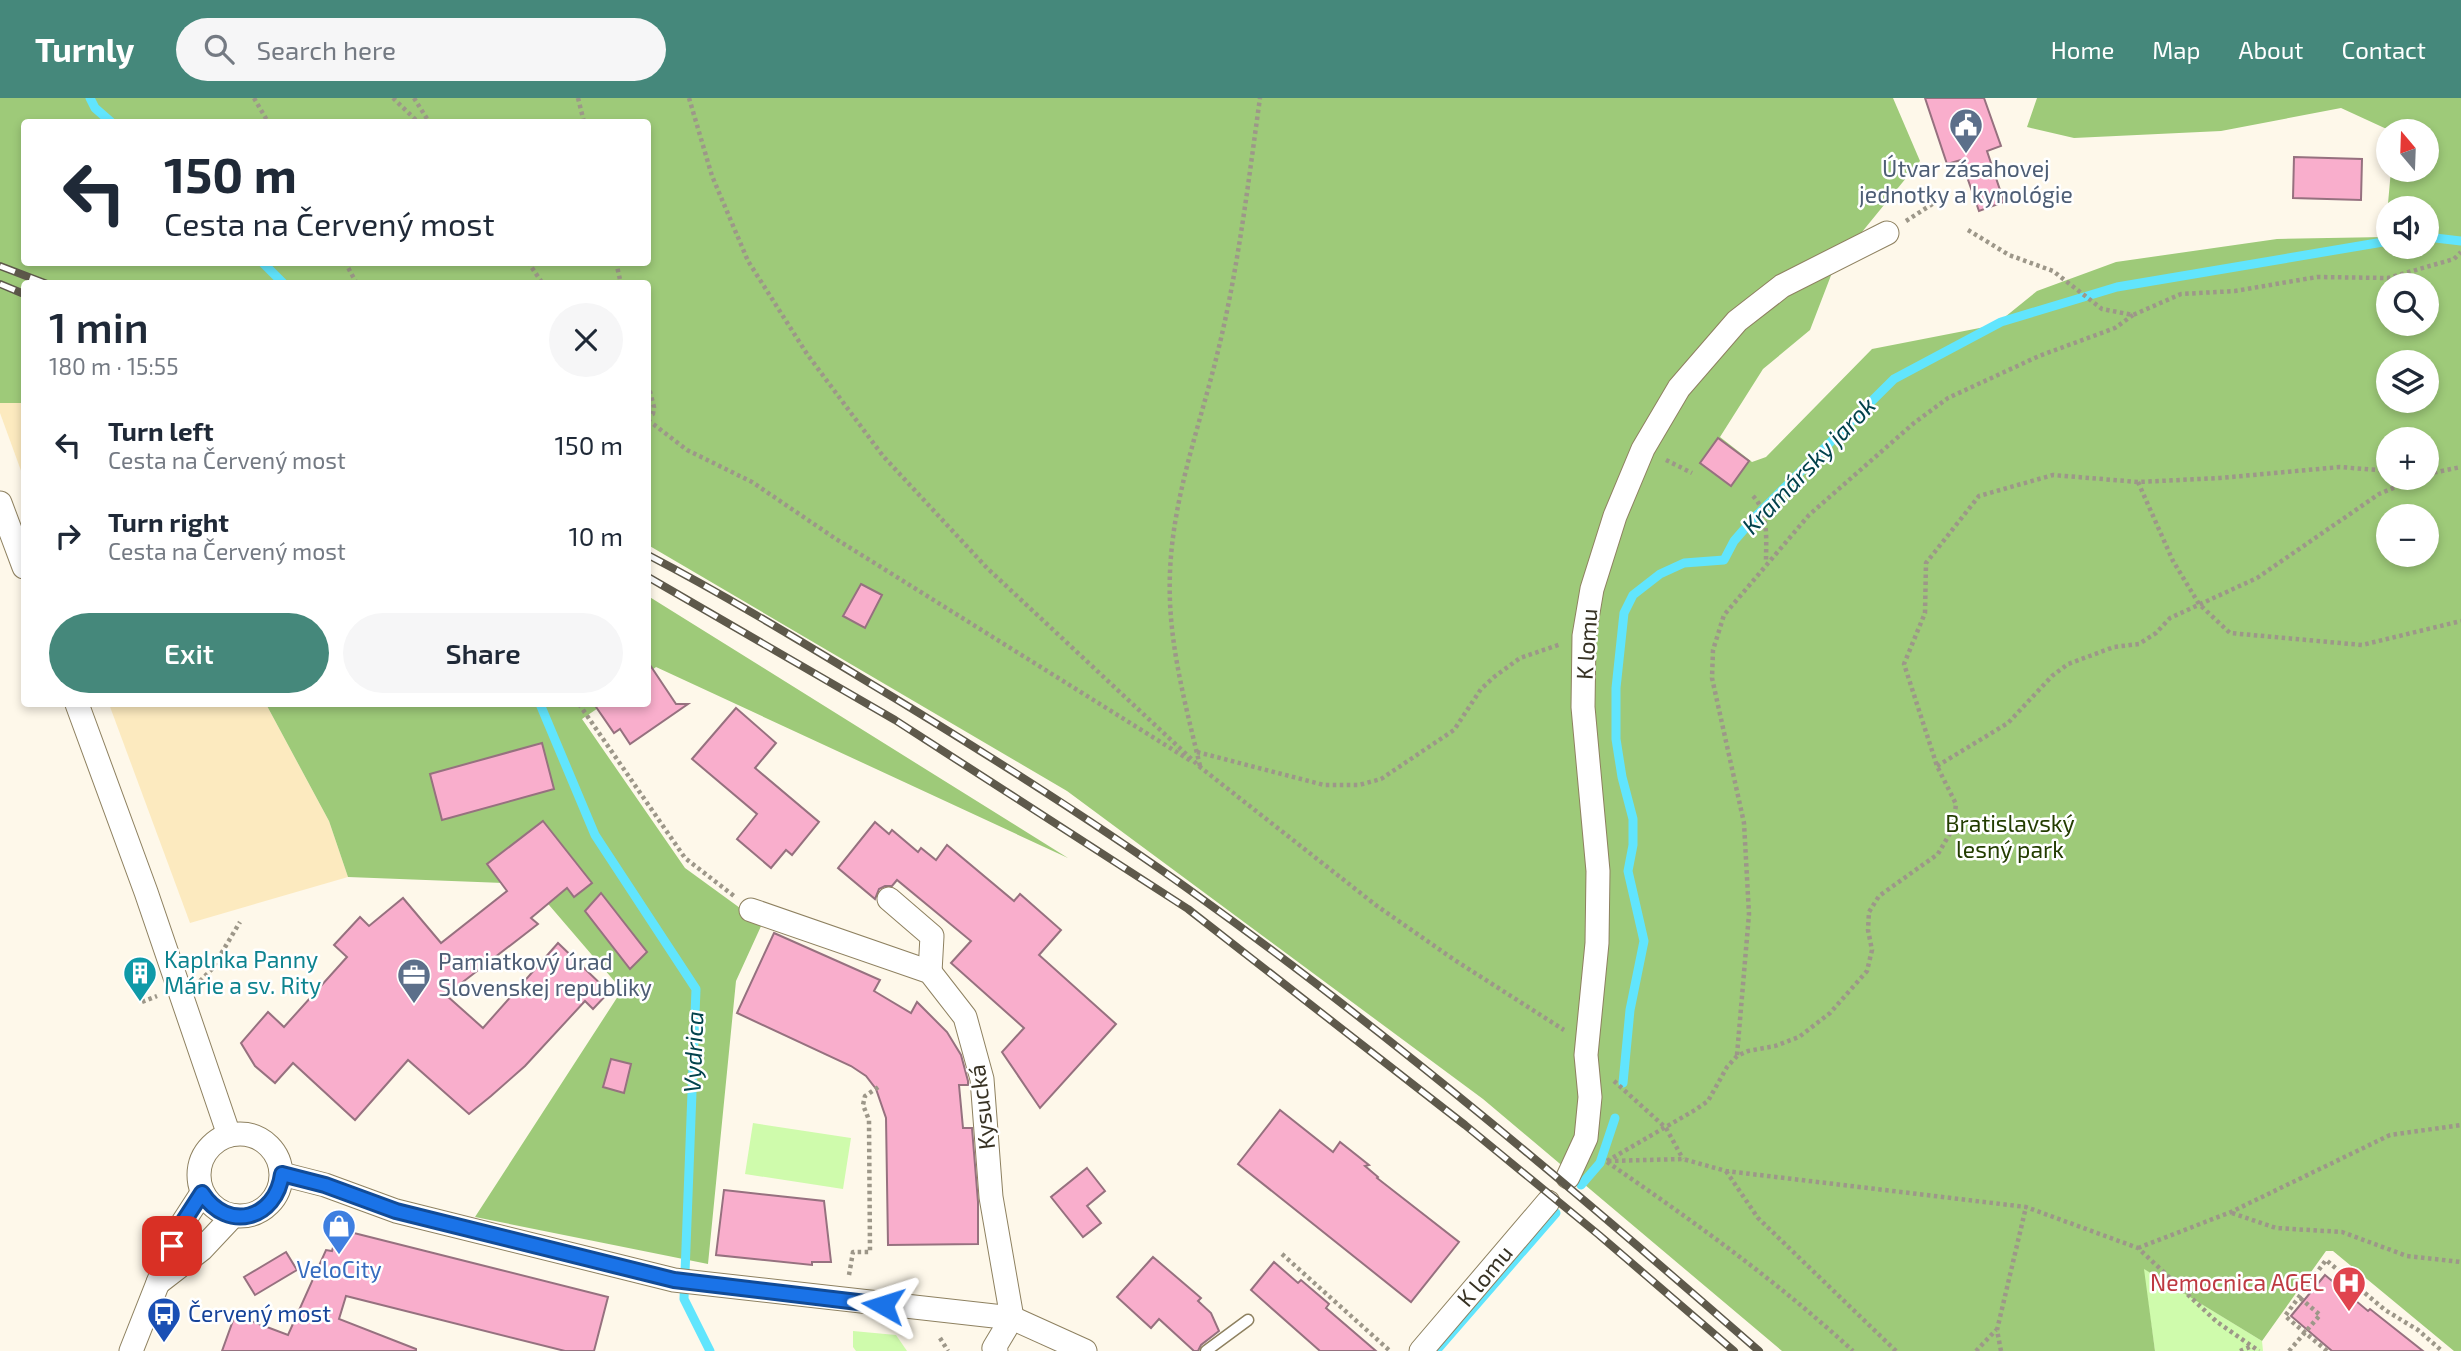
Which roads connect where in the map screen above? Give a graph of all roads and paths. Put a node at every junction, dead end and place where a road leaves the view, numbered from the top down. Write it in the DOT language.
graph roads {
  1 [pos="254,98"];
  2 [pos="393,98"];
  3 [pos="414,98"];
  4 [pos="578,98"];
  5 [pos="689,98"];
  6 [pos="1260,98"];
  7 [pos="266,119"];
  8 [pos="415,119"];
  9 [pos="427,119"];
  10 [pos="583,119"];
  11 [pos="1968,230"];
  12 [pos="1887,233"];
  13 [pos="2461,252"];
  14 [pos="2133,315"];
  15 [pos="651,396"];
  16 [pos="651,416"];
  17 [pos="651,420"];
  18 [pos="2461,467"];
  19 [pos="2376,470"];
  20 [pos="2439,472"];
  21 [pos="2138,482"];
  22 [pos="2388,490"];
  23 [pos="1753,496"];
  24 [pos="0,503"];
  25 [pos="21,559"];
  26 [pos="1766,563"];
  27 [pos="2199,604"];
  28 [pos="2461,621"];
  29 [pos="1584,636"];
  30 [pos="78,707"];
  31 [pos="581,707"];
  32 [pos="1197,752"];
  33 [pos="1937,766"];
  34 [pos="1200,767"];
  35 [pos="889,899"];
  36 [pos="751,910"];
  37 [pos="240,922"];
  38 [pos="930,972"];
  39 [pos="195,986"];
  40 [pos="159,995"];
  41 [pos="142,1002"];
  42 [pos="1586,1055"];
  43 [pos="1737,1056"];
  44 [pos="880,1086"];
  45 [pos="2461,1125"];
  46 [pos="1666,1128"];
  47 [pos="229,1135"];
  48 [pos="1683,1159"];
  49 [pos="1607,1161"];
  50 [pos="1726,1171"];
  51 [pos="282,1174"];
  52 [pos="1568,1177"];
  53 [pos="202,1193"];
  54 [pos="1549,1202"];
  55 [pos="2026,1207"];
  56 [pos="2231,1212"];
  57 [pos="233,1216"];
  58 [pos="2138,1248"];
  59 [pos="1282,1254"];
  60 [pos="2461,1262"];
  61 [pos="849,1279"];
  62 [pos="156,1285"];
  63 [pos="2299,1297"];
  64 [pos="1013,1318"];
  65 [pos="1248,1320"];
  66 [pos="1997,1330"];
  67 [pos="2305,1333"];
  68 [pos="940,1338"];
  69 [pos="2252,1346"];
  70 [pos="131,1351"];
  71 [pos="948,1351"];
  72 [pos="996,1351"];
  73 [pos="1085,1351"];
  74 [pos="1206,1351"];
  75 [pos="1390,1351"];
  76 [pos="1421,1351"];
  77 [pos="1853,1351"];
  78 [pos="1896,1351"];
  79 [pos="1976,1351"];
  80 [pos="2001,1351"];
  81 [pos="2240,1351"];
  82 [pos="2259,1351"];
  83 [pos="2289,1351"];
  84 [pos="2327,1351"];
  85 [pos="2442,1351"];
  1 -- 7 [label="path"];
  2 -- 8 [label="path"];
  3 -- 9 [label="path"];
  4 -- 10 [label="path"];
  5 -- 34 [label="path"];
  6 -- 32 [label="path"];
  11 -- 14 [label="path"];
  12 -- 29 [label="street, K lomu"];
  13 -- 14 [label="path"];
  14 -- 26 [label="path"];
  15 -- 16 [label="path"];
  17 -- 34 [label="path"];
  18 -- 20 [label="path"];
  19 -- 21 [label="path"];
  21 -- 27 [label="path"];
  21 -- 33 [label="path"];
  22 -- 27 [label="path"];
  23 -- 26 [label="path"];
  24 -- 25 [label="street"];
  26 -- 43 [label="path"];
  27 -- 28 [label="path"];
  27 -- 33 [label="path"];
  29 -- 32 [label="path"];
  29 -- 42 [label="street, K lomu"];
  30 -- 47 [label="street"];
  31 -- 36 [label="path"];
  32 -- 34 [label="path"];
  33 -- 43 [label="path"];
  34 -- 42 [label="path"];
  35 -- 38 [label="street"];
  36 -- 38 [label="street"];
  37 -- 39 [label="path"];
  38 -- 64 [label="street, Kysucká"];
  40 -- 41 [label="path"];
  42 -- 46 [label="path"];
  42 -- 52 [label="street, K lomu"];
  43 -- 46 [label="path"];
  44 -- 61 [label="path"];
  45 -- 56 [label="path"];
  46 -- 48 [label="path"];
  46 -- 49 [label="path"];
  47 -- 51 [label="street"];
  47 -- 53 [label="street"];
  48 -- 49 [label="path"];
  48 -- 50 [label="path"];
  49 -- 77 [label="path"];
  50 -- 55 [label="path"];
  50 -- 78 [label="path"];
  51 -- 57 [label="street"];
  51 -- 64 [label="street"];
  53 -- 57 [label="street"];
  53 -- 62 [label="street"];
  54 -- 76 [label="street, K lomu"];
  55 -- 58 [label="path"];
  55 -- 66 [label="path"];
  56 -- 58 [label="path"];
  56 -- 60 [label="path"];
  57 -- 62 [label="street"];
  58 -- 69 [label="path"];
  59 -- 75 [label="path"];
  62 -- 70 [label="street"];
  63 -- 67 [label="path"];
  63 -- 67 [label="path"];
  63 -- 85 [label="path"];
  64 -- 72 [label="street"];
  64 -- 73 [label="street"];
  65 -- 74 [label="lane"];
  66 -- 79 [label="path"];
  66 -- 80 [label="path"];
  67 -- 83 [label="path"];
  67 -- 84 [label="path"];
  68 -- 71 [label="path"];
  69 -- 81 [label="path"];
  69 -- 82 [label="path"];
}
